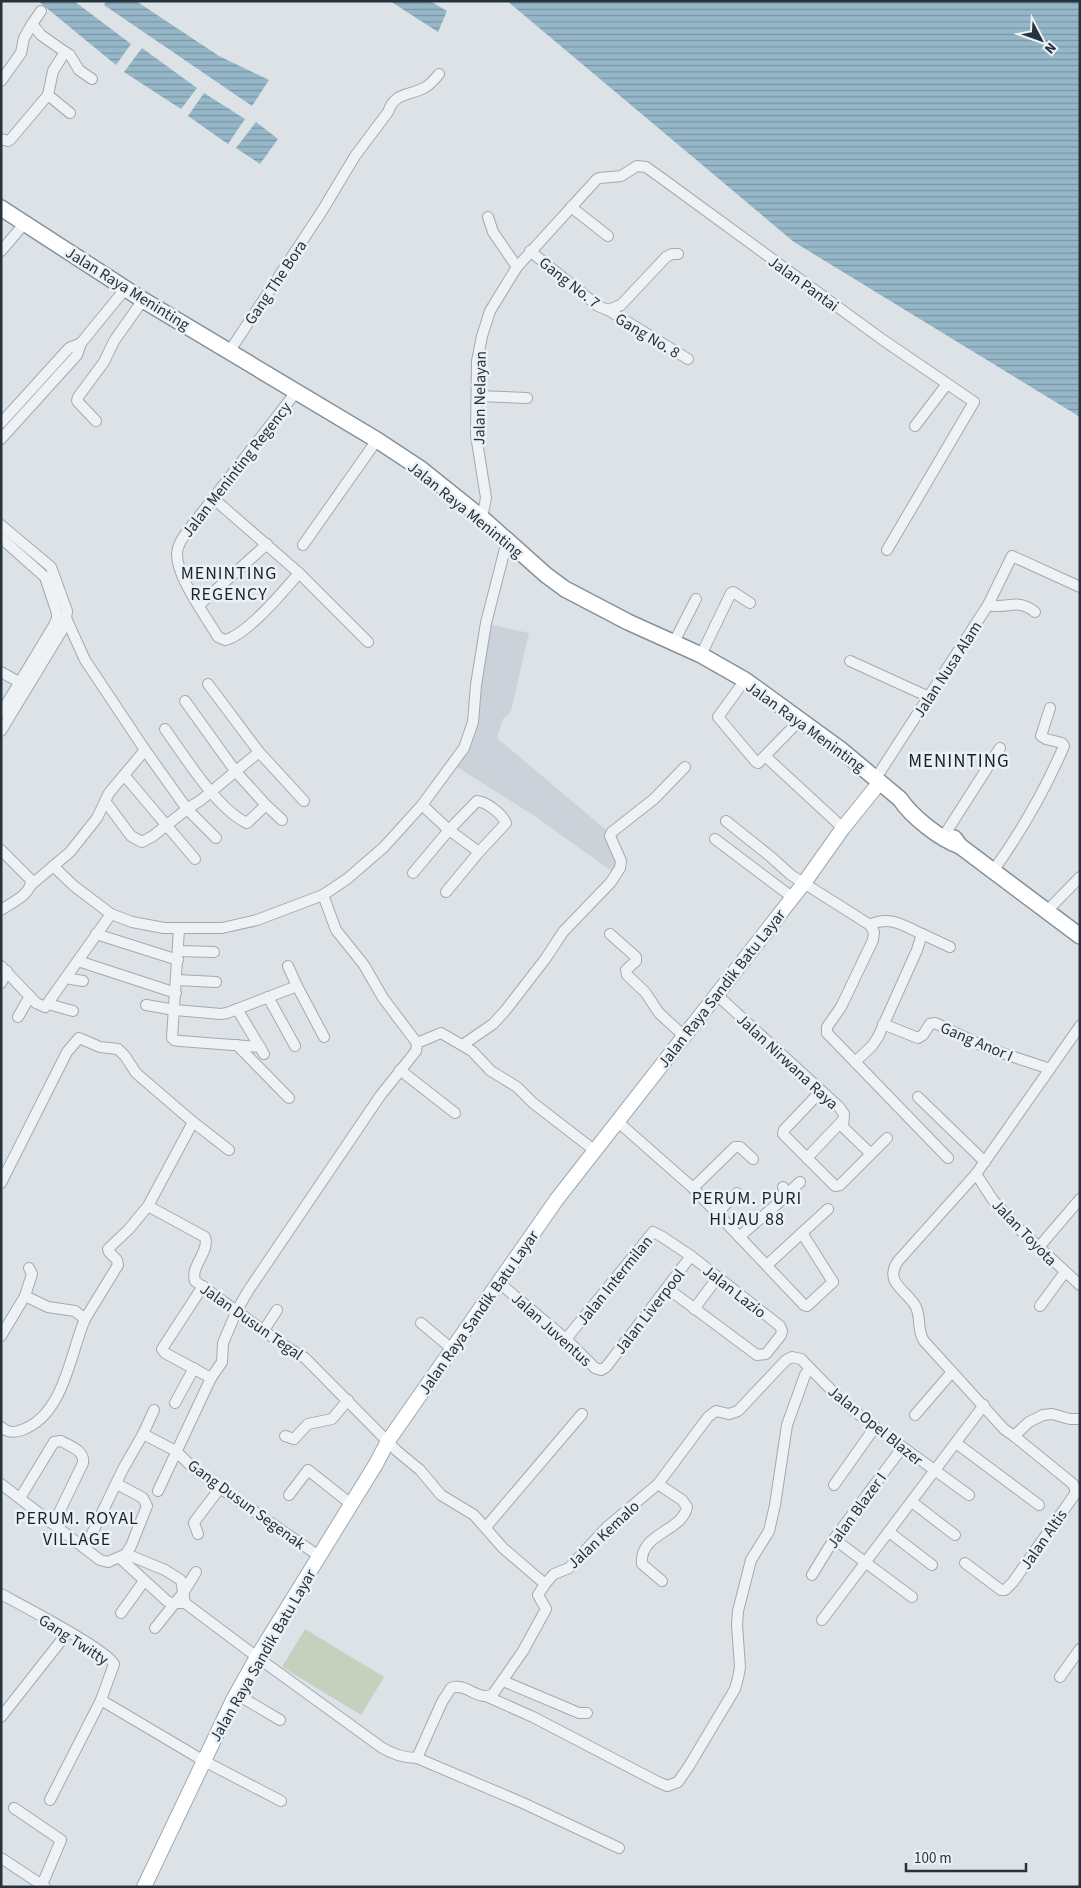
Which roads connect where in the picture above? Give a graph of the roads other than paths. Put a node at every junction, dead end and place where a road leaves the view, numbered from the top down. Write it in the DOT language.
graph roads {
  1 [pos="41,11"];
  2 [pos="32,24"];
  3 [pos="65,52"];
  4 [pos="439,74"];
  5 [pos="92,79"];
  6 [pos="1,81"];
  7 [pos="48,96"];
  8 [pos="70,114"];
  9 [pos="1,139"];
  10 [pos="635,167"];
  11 [pos="571,207"];
  12 [pos="1,208"];
  13 [pos="488,217"];
  14 [pos="26,223"];
  15 [pos="608,236"];
  16 [pos="1,251"];
  17 [pos="530,251"];
  18 [pos="678,254"];
  19 [pos="517,267"];
  20 [pos="126,288"];
  21 [pos="143,300"];
  22 [pos="608,310"];
  23 [pos="229,352"];
  24 [pos="69,357"];
  25 [pos="688,359"];
  26 [pos="947,384"];
  27 [pos="296,392"];
  28 [pos="477,396"];
  29 [pos="527,398"];
  30 [pos="3,421"];
  31 [pos="96,421"];
  32 [pos="13,426"];
  33 [pos="915,426"];
  34 [pos="1,439"];
  35 [pos="378,440"];
  36 [pos="214,499"];
  37 [pos="482,518"];
  38 [pos="1,525"];
  39 [pos="1,538"];
  40 [pos="507,541"];
  41 [pos="268,544"];
  42 [pos="17,545"];
  43 [pos="303,545"];
  44 [pos="887,550"];
  45 [pos="299,573"];
  46 [pos="1080,588"];
  47 [pos="696,599"];
  48 [pos="750,603"];
  49 [pos="988,604"];
  50 [pos="199,605"];
  51 [pos="1035,612"];
  52 [pos="66,618"];
  53 [pos="368,642"];
  54 [pos="674,642"];
  55 [pos="701,655"];
  56 [pos="40,658"];
  57 [pos="850,661"];
  58 [pos="1,672"];
  59 [pos="745,680"];
  60 [pos="19,682"];
  61 [pos="208,684"];
  62 [pos="929,697"];
  63 [pos="186,701"];
  64 [pos="1050,708"];
  65 [pos="1,714"];
  66 [pos="800,720"];
  67 [pos="165,729"];
  68 [pos="1,731"];
  69 [pos="1000,748"];
  70 [pos="145,750"];
  71 [pos="259,752"];
  72 [pos="765,756"];
  73 [pos="685,767"];
  74 [pos="236,772"];
  75 [pos="124,775"];
  76 [pos="878,780"];
  77 [pos="211,792"];
  78 [pos="900,799"];
  79 [pos="104,802"];
  80 [pos="304,802"];
  81 [pos="266,804"];
  82 [pos="422,805"];
  83 [pos="187,808"];
  84 [pos="282,820"];
  85 [pos="726,821"];
  86 [pos="166,826"];
  87 [pos="843,828"];
  88 [pos="449,830"];
  89 [pos="947,831"];
  90 [pos="216,838"];
  91 [pos="715,839"];
  92 [pos="960,846"];
  93 [pos="1,850"];
  94 [pos="479,852"];
  95 [pos="195,860"];
  96 [pos="53,866"];
  97 [pos="992,871"];
  98 [pos="413,873"];
  99 [pos="1080,877"];
  100 [pos="804,883"];
  101 [pos="31,885"];
  102 [pos="446,892"];
  103 [pos="323,895"];
  104 [pos="792,897"];
  105 [pos="1,910"];
  106 [pos="1047,911"];
  107 [pos="111,914"];
  108 [pos="870,924"];
  109 [pos="179,929"];
  110 [pos="96,934"];
  111 [pos="610,934"];
  112 [pos="922,934"];
  113 [pos="1080,936"];
  114 [pos="950,947"];
  115 [pos="214,952"];
  116 [pos="178,956"];
  117 [pos="78,961"];
  118 [pos="288,966"];
  119 [pos="4,968"];
  120 [pos="66,978"];
  121 [pos="177,980"];
  122 [pos="83,981"];
  123 [pos="216,982"];
  124 [pos="1,983"];
  125 [pos="297,986"];
  126 [pos="176,993"];
  127 [pos="716,994"];
  128 [pos="30,996"];
  129 [pos="268,997"];
  130 [pos="48,1004"];
  131 [pos="146,1005"];
  132 [pos="237,1008"];
  133 [pos="175,1010"];
  134 [pos="73,1011"];
  135 [pos="18,1017"];
  136 [pos="882,1024"];
  137 [pos="1080,1026"];
  138 [pos="684,1036"];
  139 [pos="324,1038"];
  140 [pos="418,1043"];
  141 [pos="464,1044"];
  142 [pos="237,1045"];
  143 [pos="295,1046"];
  144 [pos="855,1062"];
  145 [pos="1050,1069"];
  146 [pos="400,1070"];
  147 [pos="821,1091"];
  148 [pos="918,1097"];
  149 [pos="289,1098"];
  150 [pos="455,1113"];
  151 [pos="618,1121"];
  152 [pos="842,1121"];
  153 [pos="193,1122"];
  154 [pos="886,1138"];
  155 [pos="229,1150"];
  156 [pos="594,1150"];
  157 [pos="870,1153"];
  158 [pos="808,1158"];
  159 [pos="948,1158"];
  160 [pos="753,1159"];
  161 [pos="985,1162"];
  162 [pos="976,1174"];
  163 [pos="800,1182"];
  164 [pos="1,1183"];
  165 [pos="693,1188"];
  166 [pos="737,1193"];
  167 [pos="1080,1199"];
  168 [pos="148,1206"];
  169 [pos="828,1209"];
  170 [pos="716,1214"];
  171 [pos="802,1233"];
  172 [pos="739,1237"];
  173 [pos="1039,1246"];
  174 [pos="691,1256"];
  175 [pos="767,1265"];
  176 [pos="29,1268"];
  177 [pos="1080,1271"];
  178 [pos="718,1277"];
  179 [pos="1072,1279"];
  180 [pos="498,1282"];
  181 [pos="203,1286"];
  182 [pos="667,1288"];
  183 [pos="25,1296"];
  184 [pos="1040,1306"];
  185 [pos="694,1309"];
  186 [pos="237,1310"];
  187 [pos="277,1310"];
  188 [pos="85,1319"];
  189 [pos="421,1323"];
  190 [pos="264,1330"];
  191 [pos="1,1336"];
  192 [pos="566,1339"];
  193 [pos="452,1348"];
  194 [pos="786,1360"];
  195 [pos="607,1366"];
  196 [pos="194,1368"];
  197 [pos="810,1368"];
  198 [pos="952,1372"];
  199 [pos="211,1378"];
  200 [pos="348,1400"];
  201 [pos="175,1403"];
  202 [pos="984,1405"];
  203 [pos="154,1410"];
  204 [pos="582,1414"];
  205 [pos="916,1415"];
  206 [pos="1080,1419"];
  207 [pos="1,1427"];
  208 [pos="875,1428"];
  209 [pos="143,1434"];
  210 [pos="285,1436"];
  211 [pos="1014,1436"];
  212 [pos="388,1441"];
  213 [pos="956,1443"];
  214 [pos="902,1448"];
  215 [pos="176,1451"];
  216 [pos="934,1471"];
  217 [pos="1,1484"];
  218 [pos="117,1484"];
  219 [pos="658,1484"];
  220 [pos="834,1485"];
  221 [pos="220,1488"];
  222 [pos="158,1491"];
  223 [pos="289,1495"];
  224 [pos="969,1495"];
  225 [pos="20,1498"];
  226 [pos="912,1502"];
  227 [pos="351,1504"];
  228 [pos="1040,1505"];
  229 [pos="54,1523"];
  230 [pos="486,1527"];
  231 [pos="889,1532"];
  232 [pos="198,1534"];
  233 [pos="956,1535"];
  234 [pos="834,1539"];
  235 [pos="85,1548"];
  236 [pos="123,1556"];
  237 [pos="319,1556"];
  238 [pos="865,1562"];
  239 [pos="965,1563"];
  240 [pos="932,1565"];
  241 [pos="196,1572"];
  242 [pos="812,1575"];
  243 [pos="144,1581"];
  244 [pos="662,1581"];
  245 [pos="545,1584"];
  246 [pos="1,1594"];
  247 [pos="912,1597"];
  248 [pos="181,1599"];
  249 [pos="121,1613"];
  250 [pos="822,1620"];
  251 [pos="155,1628"];
  252 [pos="68,1632"];
  253 [pos="1080,1649"];
  254 [pos="257,1657"];
  255 [pos="1060,1677"];
  256 [pos="503,1681"];
  257 [pos="236,1694"];
  258 [pos="488,1697"];
  259 [pos="101,1700"];
  260 [pos="587,1713"];
  261 [pos="1,1717"];
  262 [pos="280,1720"];
  263 [pos="417,1758"];
  264 [pos="204,1761"];
  265 [pos="50,1800"];
  266 [pos="280,1801"];
  267 [pos="14,1808"];
  268 [pos="619,1848"];
  269 [pos="1,1858"];
  270 [pos="44,1886"];
  271 [pos="144,1887"];
  1 -- 2 [label="street"];
  2 -- 3 [label="street"];
  2 -- 6 [label="street"];
  3 -- 5 [label="street"];
  3 -- 7 [label="street"];
  4 -- 23 [label="street, Gang The Bora"];
  7 -- 8 [label="street"];
  7 -- 9 [label="street"];
  10 -- 11 [label="street, Jalan Nelayan"];
  10 -- 26 [label="street, Jalan Pantai"];
  11 -- 15 [label="street"];
  11 -- 17 [label="street, Jalan Nelayan"];
  12 -- 14 [label="highway, Jalan Raya Meninting"];
  13 -- 19 [label="street"];
  14 -- 16 [label="street"];
  14 -- 20 [label="highway, Jalan Raya Meninting"];
  17 -- 19 [label="street, Jalan Nelayan"];
  17 -- 22 [label="street, Gang No. 7"];
  18 -- 22 [label="street, Gang No. 7"];
  19 -- 28 [label="street, Jalan Nelayan"];
  20 -- 21 [label="highway, Jalan Raya Meninting"];
  20 -- 24 [label="street"];
  21 -- 23 [label="highway, Jalan Raya Meninting"];
  21 -- 31 [label="street"];
  22 -- 25 [label="street, Gang No. 8"];
  23 -- 27 [label="highway, Jalan Raya Meninting"];
  24 -- 30 [label="street"];
  24 -- 32 [label="street"];
  26 -- 33 [label="street"];
  26 -- 44 [label="street, Jalan Pantai"];
  27 -- 35 [label="highway, Jalan Raya Meninting"];
  27 -- 36 [label="street, Jalan Meninting Regency"];
  28 -- 29 [label="street"];
  28 -- 37 [label="street, Jalan Nelayan"];
  30 -- 32 [label="street"];
  32 -- 34 [label="street"];
  35 -- 37 [label="highway, Jalan Raya Meninting"];
  35 -- 43 [label="street"];
  36 -- 41 [label="street"];
  36 -- 50 [label="street, Jalan Meninting Regency"];
  37 -- 40 [label="highway, Jalan Raya Meninting"];
  38 -- 42 [label="street"];
  39 -- 42 [label="street"];
  40 -- 54 [label="highway, Jalan Raya Meninting"];
  40 -- 82 [label="street"];
  41 -- 45 [label="street"];
  41 -- 50 [label="street"];
  42 -- 52 [label="street"];
  42 -- 56 [label="street"];
  45 -- 50 [label="street, Jalan Meninting Regency"];
  45 -- 53 [label="street"];
  46 -- 49 [label="street, Jalan Nusa Alam"];
  47 -- 54 [label="street"];
  48 -- 55 [label="street"];
  49 -- 51 [label="street"];
  49 -- 62 [label="street, Jalan Nusa Alam"];
  52 -- 56 [label="street"];
  52 -- 70 [label="street"];
  54 -- 55 [label="highway, Jalan Raya Meninting"];
  55 -- 59 [label="highway, Jalan Raya Meninting"];
  56 -- 60 [label="street"];
  56 -- 68 [label="street"];
  57 -- 62 [label="street"];
  58 -- 60 [label="street"];
  59 -- 66 [label="highway, Jalan Raya Meninting"];
  59 -- 72 [label="street"];
  60 -- 65 [label="street"];
  61 -- 71 [label="street"];
  62 -- 76 [label="street, Jalan Nusa Alam"];
  63 -- 74 [label="street"];
  64 -- 97 [label="street"];
  66 -- 72 [label="street"];
  66 -- 76 [label="highway, Jalan Raya Meninting"];
  67 -- 77 [label="street"];
  69 -- 89 [label="street"];
  70 -- 75 [label="street"];
  70 -- 83 [label="street"];
  71 -- 74 [label="street"];
  71 -- 80 [label="street"];
  72 -- 87 [label="street"];
  73 -- 141 [label="street"];
  74 -- 77 [label="street"];
  74 -- 81 [label="street"];
  75 -- 79 [label="street"];
  75 -- 86 [label="street"];
  76 -- 78 [label="highway, Jalan Raya Meninting"];
  76 -- 87 [label="main road, Jalan Raya Sandik Batu Layar"];
  77 -- 81 [label="street"];
  77 -- 83 [label="street"];
  78 -- 89 [label="highway, Jalan Raya Meninting"];
  78 -- 92 [label="highway, Jalan Raya Meninting"];
  79 -- 86 [label="street"];
  79 -- 96 [label="street"];
  81 -- 84 [label="street"];
  82 -- 88 [label="street"];
  82 -- 103 [label="street"];
  83 -- 86 [label="street"];
  83 -- 90 [label="street"];
  85 -- 100 [label="street"];
  86 -- 95 [label="street"];
  87 -- 100 [label="main road, Jalan Raya Sandik Batu Layar"];
  88 -- 94 [label="street"];
  88 -- 94 [label="street"];
  88 -- 98 [label="street"];
  89 -- 92 [label="highway, Jalan Raya Meninting"];
  91 -- 104 [label="street"];
  92 -- 97 [label="highway, Jalan Raya Meninting"];
  93 -- 101 [label="street"];
  94 -- 102 [label="street"];
  96 -- 101 [label="street"];
  96 -- 107 [label="street"];
  97 -- 106 [label="highway, Jalan Raya Meninting"];
  99 -- 106 [label="street"];
  100 -- 104 [label="main road, Jalan Raya Sandik Batu Layar"];
  100 -- 108 [label="street"];
  101 -- 105 [label="street"];
  103 -- 109 [label="street"];
  103 -- 140 [label="street"];
  104 -- 127 [label="main road, Jalan Raya Sandik Batu Layar"];
  106 -- 113 [label="highway, Jalan Raya Meninting"];
  107 -- 109 [label="street"];
  107 -- 110 [label="street"];
  108 -- 112 [label="street"];
  108 -- 144 [label="street"];
  109 -- 116 [label="street"];
  110 -- 116 [label="street"];
  110 -- 117 [label="street"];
  111 -- 138 [label="street"];
  112 -- 114 [label="street"];
  112 -- 136 [label="street"];
  115 -- 116 [label="street"];
  116 -- 121 [label="street"];
  117 -- 120 [label="street"];
  117 -- 126 [label="street"];
  118 -- 125 [label="street"];
  119 -- 124 [label="street"];
  119 -- 128 [label="street"];
  120 -- 122 [label="street"];
  120 -- 130 [label="street"];
  121 -- 123 [label="street"];
  121 -- 126 [label="street"];
  125 -- 129 [label="street"];
  125 -- 139 [label="street"];
  126 -- 133 [label="street"];
  127 -- 138 [label="main road, Jalan Raya Sandik Batu Layar"];
  127 -- 147 [label="street, Jalan Nirwana Raya"];
  128 -- 130 [label="street"];
  128 -- 135 [label="street"];
  129 -- 132 [label="street"];
  129 -- 143 [label="street"];
  130 -- 134 [label="street"];
  131 -- 133 [label="street"];
  132 -- 133 [label="street"];
  132 -- 142 [label="street"];
  133 -- 142 [label="street"];
  136 -- 144 [label="street"];
  136 -- 145 [label="street, Gang Anor I"];
  137 -- 145 [label="street"];
  138 -- 151 [label="main road, Jalan Raya Sandik Batu Layar"];
  140 -- 141 [label="street"];
  140 -- 146 [label="street"];
  141 -- 156 [label="street"];
  142 -- 149 [label="street"];
  144 -- 159 [label="street"];
  145 -- 161 [label="street"];
  146 -- 150 [label="street"];
  146 -- 186 [label="street"];
  147 -- 152 [label="street, Jalan Nirwana Raya"];
  147 -- 158 [label="street"];
  148 -- 161 [label="street"];
  151 -- 156 [label="main road, Jalan Raya Sandik Batu Layar"];
  151 -- 165 [label="street"];
  152 -- 157 [label="street, Jalan Nirwana Raya"];
  152 -- 158 [label="street"];
  153 -- 155 [label="street"];
  153 -- 164 [label="street"];
  153 -- 168 [label="street"];
  154 -- 157 [label="street"];
  156 -- 180 [label="main road, Jalan Raya Sandik Batu Layar"];
  157 -- 158 [label="street"];
  160 -- 165 [label="street"];
  161 -- 162 [label="street"];
  162 -- 173 [label="street, Jalan Toyota"];
  162 -- 198 [label="street"];
  163 -- 172 [label="street"];
  165 -- 170 [label="street"];
  166 -- 170 [label="street"];
  167 -- 173 [label="street"];
  168 -- 181 [label="street, Jalan Dusun Tegal"];
  168 -- 188 [label="street"];
  169 -- 171 [label="street"];
  170 -- 172 [label="street"];
  171 -- 175 [label="street"];
  171 -- 175 [label="street"];
  172 -- 175 [label="street"];
  173 -- 179 [label="street, Jalan Toyota"];
  174 -- 178 [label="street, Jalan Lazio"];
  174 -- 182 [label="street, Jalan Liverpool"];
  174 -- 192 [label="street, Jalan Intermilan"];
  176 -- 183 [label="street"];
  177 -- 179 [label="street"];
  178 -- 185 [label="street"];
  178 -- 185 [label="street, Jalan Lazio"];
  179 -- 184 [label="street"];
  180 -- 192 [label="street, Jalan Juventus"];
  180 -- 193 [label="main road, Jalan Raya Sandik Batu Layar"];
  181 -- 186 [label="street, Jalan Dusun Tegal"];
  181 -- 196 [label="street"];
  182 -- 185 [label="street"];
  182 -- 195 [label="street, Jalan Liverpool"];
  183 -- 188 [label="street"];
  183 -- 191 [label="street"];
  186 -- 190 [label="street, Jalan Dusun Tegal"];
  186 -- 199 [label="street"];
  187 -- 190 [label="street"];
  188 -- 207 [label="street"];
  189 -- 193 [label="street"];
  190 -- 200 [label="street, Jalan Dusun Tegal"];
  192 -- 195 [label="street, Jalan Juventus"];
  193 -- 212 [label="main road, Jalan Raya Sandik Batu Layar"];
  194 -- 197 [label="street, Jalan Opel Blazer"];
  194 -- 219 [label="street, Jalan Kemalo"];
  196 -- 199 [label="street"];
  196 -- 201 [label="street"];
  197 -- 208 [label="street, Jalan Opel Blazer"];
  197 -- 258 [label="street"];
  198 -- 202 [label="street"];
  198 -- 205 [label="street"];
  199 -- 215 [label="street"];
  200 -- 210 [label="street"];
  200 -- 212 [label="street, Jalan Dusun Tegal"];
  202 -- 211 [label="street"];
  202 -- 213 [label="street"];
  203 -- 209 [label="street"];
  204 -- 230 [label="street"];
  206 -- 211 [label="street"];
  208 -- 214 [label="street, Jalan Opel Blazer"];
  208 -- 220 [label="street"];
  209 -- 215 [label="street, Gang Dusun Segenak"];
  209 -- 218 [label="street"];
  211 -- 239 [label="street, Jalan Altis"];
  212 -- 227 [label="main road, Jalan Raya Sandik Batu Layar"];
  212 -- 230 [label="street"];
  213 -- 216 [label="street"];
  213 -- 228 [label="street"];
  214 -- 216 [label="street, Jalan Opel Blazer"];
  214 -- 234 [label="street, Jalan Blazer I"];
  215 -- 221 [label="street, Gang Dusun Segenak"];
  215 -- 222 [label="street"];
  216 -- 224 [label="street, Jalan Opel Blazer"];
  216 -- 226 [label="street"];
  217 -- 225 [label="street"];
  218 -- 235 [label="street"];
  218 -- 236 [label="street"];
  219 -- 244 [label="street"];
  219 -- 245 [label="street, Jalan Kemalo"];
  221 -- 232 [label="street"];
  221 -- 237 [label="street, Gang Dusun Segenak"];
  223 -- 227 [label="street"];
  225 -- 229 [label="street"];
  225 -- 229 [label="street"];
  226 -- 231 [label="street"];
  226 -- 233 [label="street"];
  227 -- 237 [label="main road, Jalan Raya Sandik Batu Layar"];
  229 -- 235 [label="street"];
  230 -- 245 [label="street"];
  231 -- 238 [label="street"];
  231 -- 240 [label="street"];
  234 -- 238 [label="street"];
  234 -- 242 [label="street, Jalan Blazer I"];
  235 -- 236 [label="street"];
  236 -- 243 [label="street"];
  236 -- 248 [label="street"];
  237 -- 254 [label="main road, Jalan Raya Sandik Batu Layar"];
  238 -- 247 [label="street"];
  238 -- 250 [label="street"];
  241 -- 248 [label="street"];
  243 -- 248 [label="street"];
  243 -- 249 [label="street"];
  245 -- 256 [label="street"];
  246 -- 252 [label="street, Gang Twitty"];
  248 -- 251 [label="street"];
  248 -- 254 [label="street"];
  252 -- 259 [label="street, Gang Twitty"];
  252 -- 261 [label="street"];
  253 -- 255 [label="street"];
  254 -- 257 [label="main road, Jalan Raya Sandik Batu Layar"];
  254 -- 263 [label="street"];
  256 -- 258 [label="street"];
  256 -- 260 [label="street"];
  257 -- 262 [label="street"];
  257 -- 264 [label="main road, Jalan Raya Sandik Batu Layar"];
  258 -- 263 [label="street"];
  259 -- 264 [label="street"];
  259 -- 265 [label="street, Gang Twitty"];
  263 -- 268 [label="street"];
  264 -- 266 [label="street"];
  264 -- 271 [label="main road, Jalan Raya Sandik Batu Layar"];
  267 -- 270 [label="street"];
  269 -- 270 [label="street"];
}
